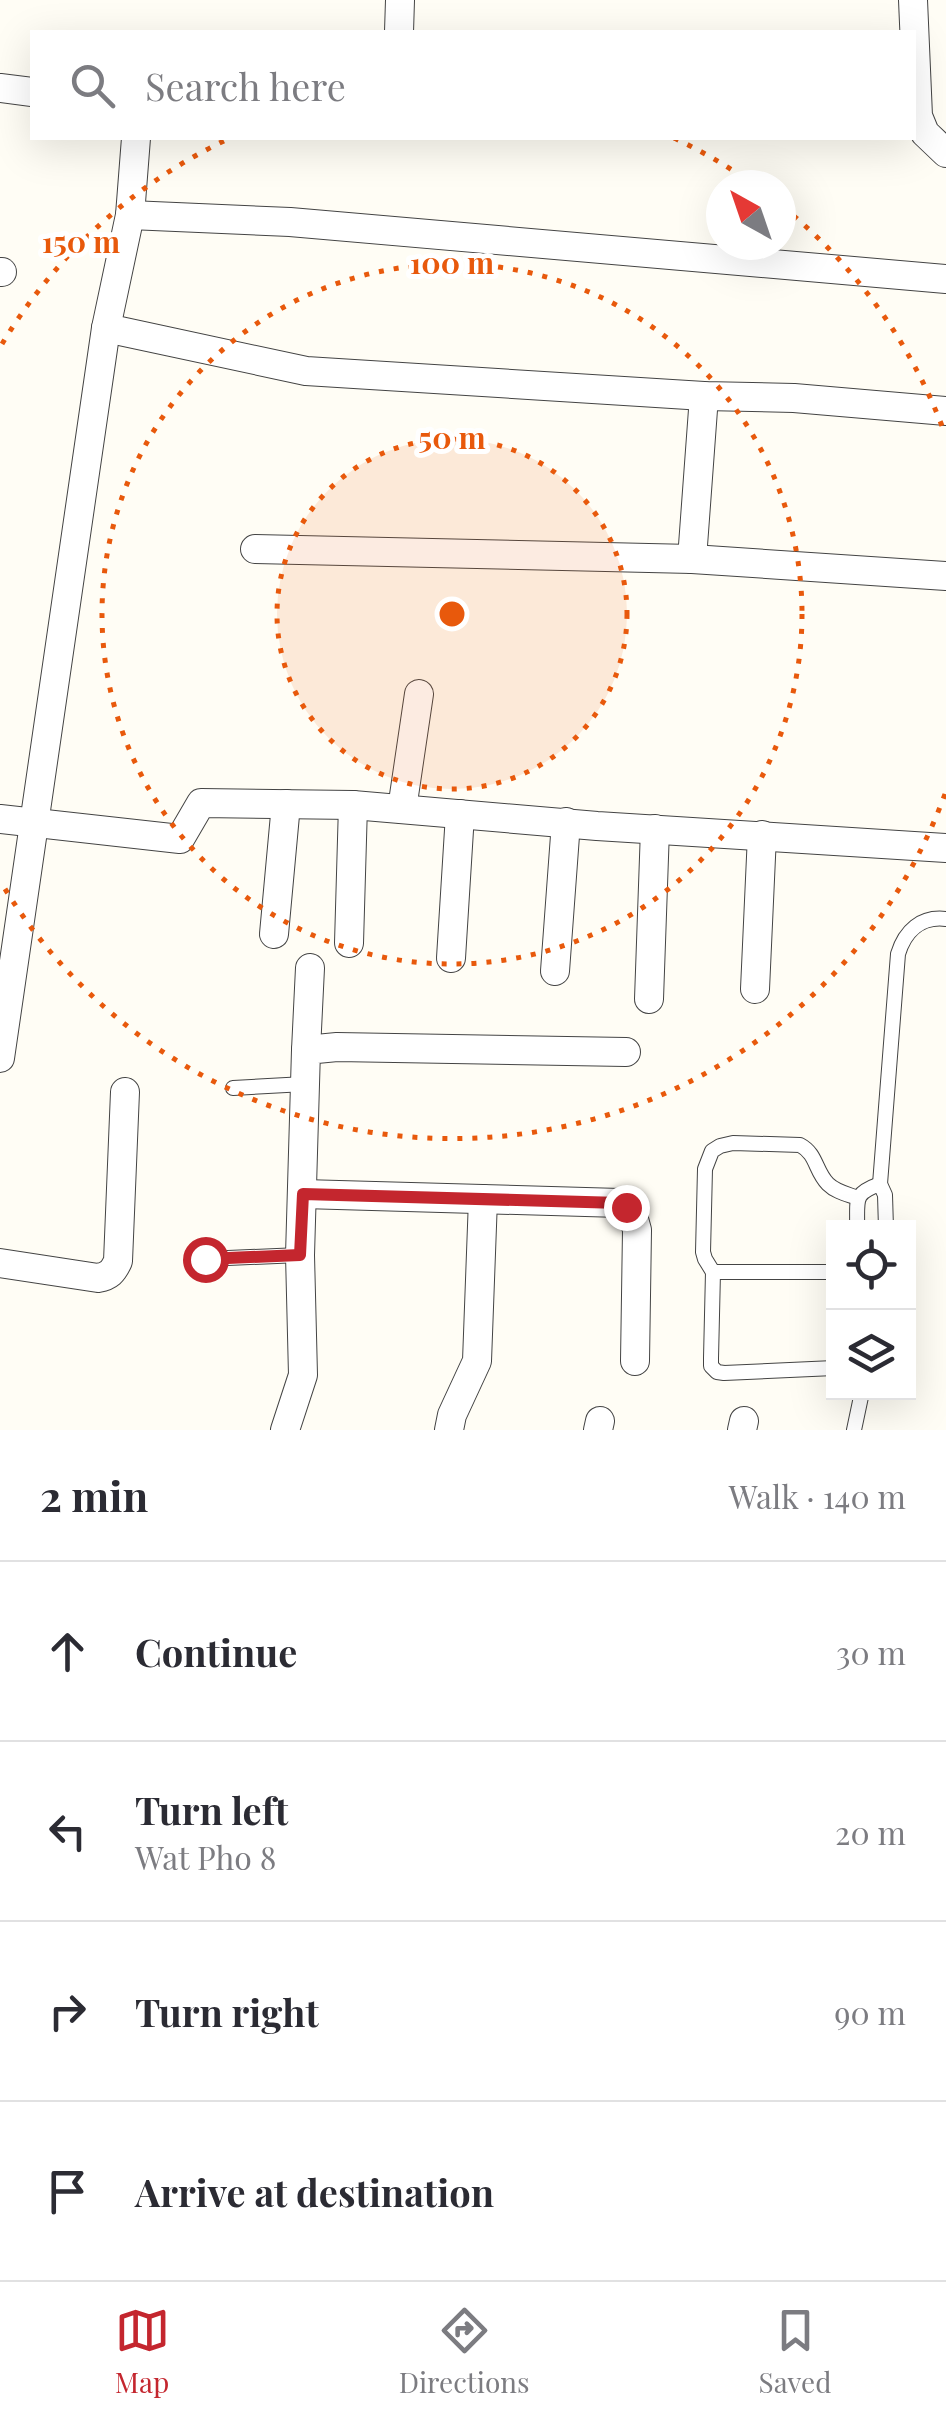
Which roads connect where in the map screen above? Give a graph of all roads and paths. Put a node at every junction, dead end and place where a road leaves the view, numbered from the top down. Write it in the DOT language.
graph roads {
  1 [pos="400,0"];
  2 [pos="913,0"];
  3 [pos="399,30"];
  4 [pos="914,30"];
  5 [pos="916,70"];
  6 [pos="0,88"];
  7 [pos="30,92"];
  8 [pos="136,140"];
  9 [pos="946,153"];
  10 [pos="130,215"];
  11 [pos="946,280"];
  12 [pos="106,328"];
  13 [pos="704,396"];
  14 [pos="946,410"];
  15 [pos="255,549"];
  16 [pos="692,559"];
  17 [pos="946,576"];
  18 [pos="419,694"];
  19 [pos="286,804"];
  20 [pos="353,805"];
  21 [pos="402,810"];
  22 [pos="460,814"];
  23 [pos="0,820"];
  24 [pos="566,822"];
  25 [pos="34,824"];
  26 [pos="656,829"];
  27 [pos="762,835"];
  28 [pos="946,848"];
  29 [pos="946,919"];
  30 [pos="274,934"];
  31 [pos="349,943"];
  32 [pos="452,958"];
  33 [pos="310,968"];
  34 [pos="555,971"];
  35 [pos="755,989"];
  36 [pos="649,1000"];
  37 [pos="306,1050"];
  38 [pos="626,1052"];
  39 [pos="0,1058"];
  40 [pos="305,1084"];
  41 [pos="233,1088"];
  42 [pos="124,1092"];
  43 [pos="880,1184"];
  44 [pos="303,1194"];
  45 [pos="483,1198"];
  46 [pos="858,1198"];
  47 [pos="857,1220"];
  48 [pos="886,1220"];
  49 [pos="300,1255"];
  50 [pos="205,1259"];
  51 [pos="0,1262"];
  52 [pos="713,1272"];
  53 [pos="826,1272"];
  54 [pos="635,1360"];
  55 [pos="826,1368"];
  56 [pos="860,1400"];
  57 [pos="285,1430"];
  58 [pos="450,1430"];
  59 [pos="854,1430"];
  1 -- 3 [label="street"];
  2 -- 4 [label="street"];
  5 -- 9 [label="street"];
  6 -- 7 [label="street"];
  8 -- 10 [label="street"];
  10 -- 11 [label="street"];
  10 -- 12 [label="street"];
  12 -- 13 [label="street"];
  12 -- 25 [label="street"];
  13 -- 14 [label="street"];
  13 -- 16 [label="street"];
  15 -- 16 [label="street"];
  16 -- 17 [label="street"];
  18 -- 21 [label="street"];
  19 -- 20 [label="street"];
  19 -- 25 [label="street"];
  19 -- 30 [label="street"];
  20 -- 21 [label="street"];
  20 -- 31 [label="street"];
  21 -- 22 [label="street"];
  22 -- 24 [label="street"];
  22 -- 32 [label="street"];
  23 -- 25 [label="street"];
  24 -- 26 [label="street"];
  24 -- 34 [label="street"];
  25 -- 39 [label="street"];
  26 -- 27 [label="street"];
  26 -- 36 [label="street"];
  27 -- 28 [label="street"];
  27 -- 35 [label="street"];
  29 -- 43 [label="lane"];
  33 -- 37 [label="street"];
  37 -- 38 [label="street"];
  37 -- 40 [label="street"];
  40 -- 41 [label="lane"];
  40 -- 44 [label="street"];
  42 -- 51 [label="street"];
  43 -- 46 [label="lane"];
  43 -- 48 [label="lane"];
  44 -- 45 [label="street"];
  44 -- 49 [label="street"];
  45 -- 54 [label="street"];
  45 -- 58 [label="street"];
  46 -- 47 [label="lane"];
  46 -- 52 [label="lane"];
  49 -- 50 [label="lane"];
  49 -- 57 [label="street"];
  52 -- 53 [label="lane"];
  52 -- 55 [label="lane"];
  56 -- 59 [label="lane"];
}
